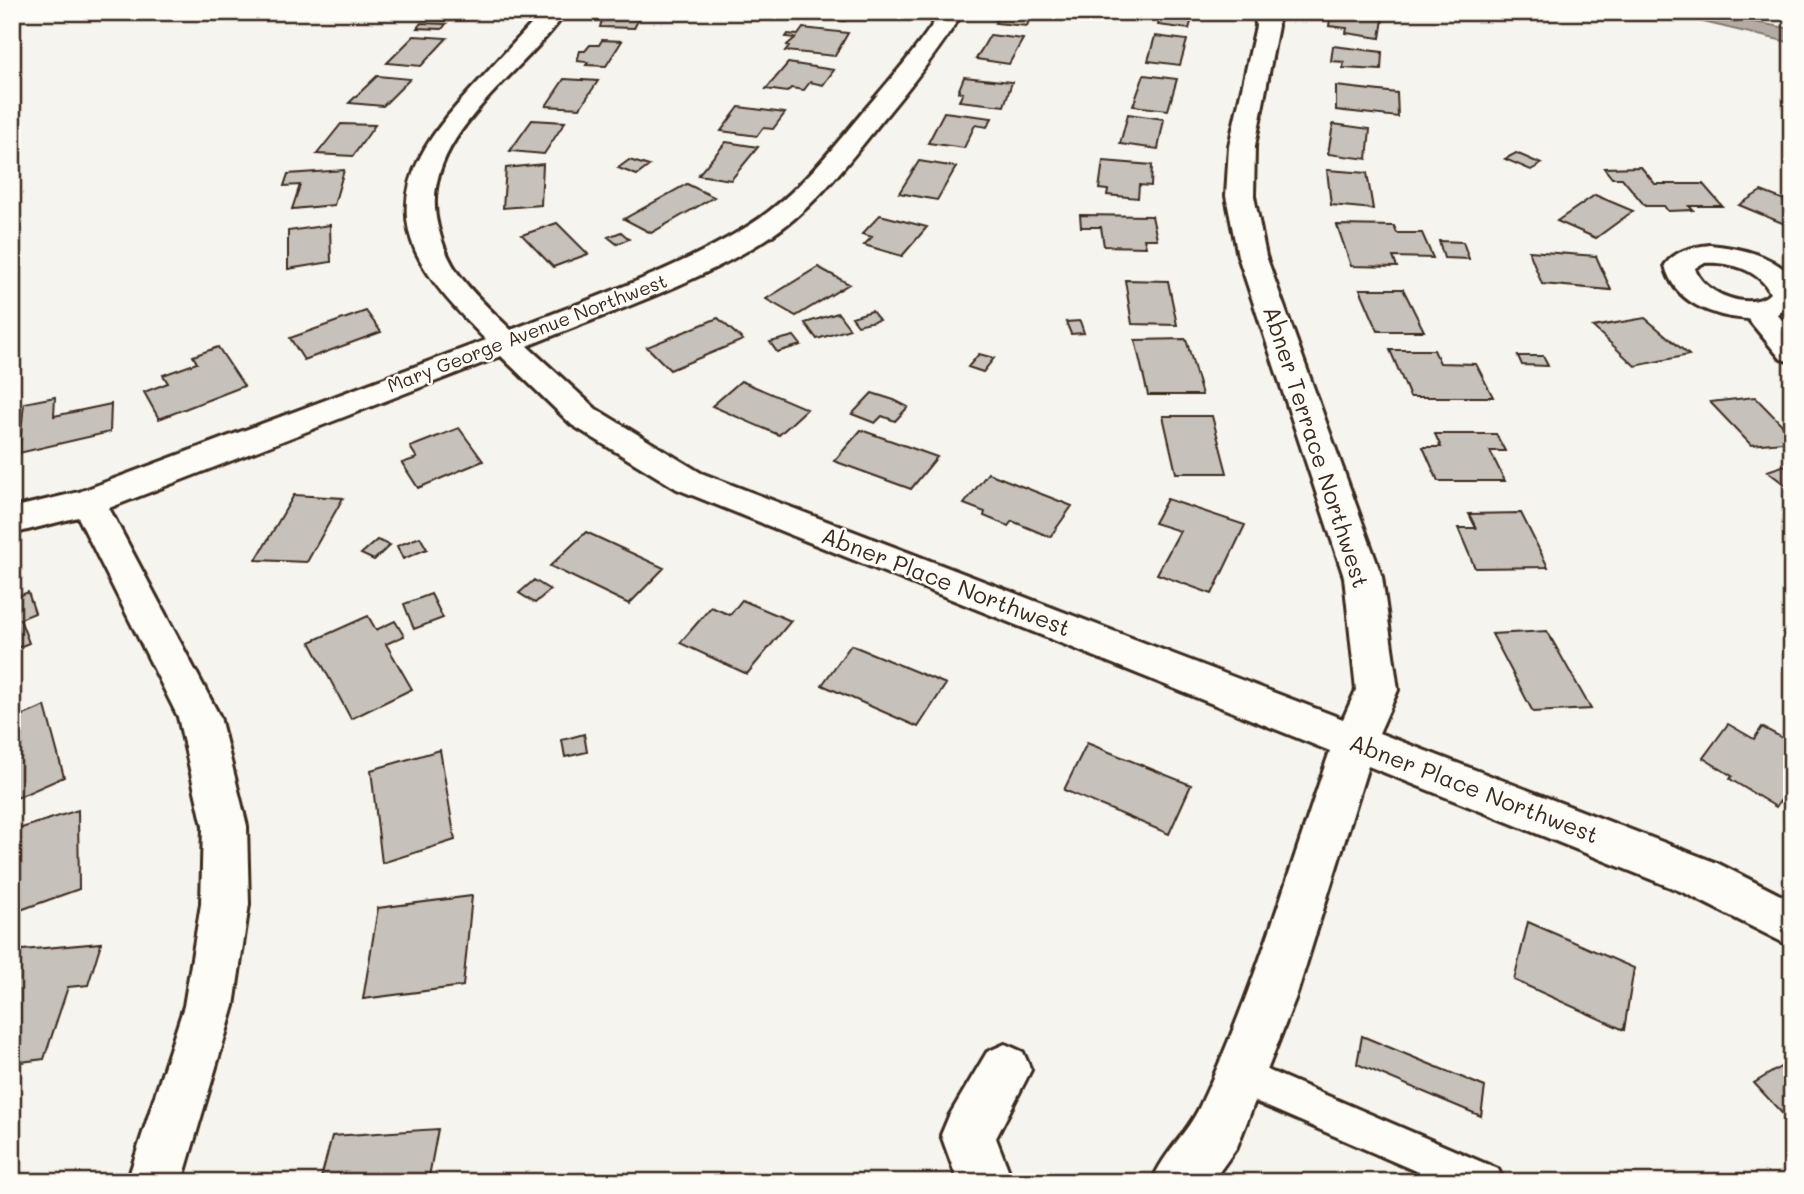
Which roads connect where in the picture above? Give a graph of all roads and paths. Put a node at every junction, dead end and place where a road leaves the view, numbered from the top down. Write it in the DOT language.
graph roads {
  1 [pos="555,12"];
  2 [pos="952,12"];
  3 [pos="1266,12"];
  4 [pos="1757,310"];
  5 [pos="506,343"];
  6 [pos="1792,352"];
  7 [pos="88,502"];
  8 [pos="12,521"];
  9 [pos="1354,742"];
  10 [pos="1792,925"];
  11 [pos="1005,1070"];
  12 [pos="1238,1076"];
  13 [pos="154,1182"];
  14 [pos="986,1182"];
  15 [pos="1179,1182"];
  16 [pos="1485,1182"];
  1 -- 5 [label="street, Abner Place Northwest"];
  2 -- 5 [label="street, Mary George Avenue Northwest"];
  3 -- 9 [label="street, Abner Terrace Northwest"];
  4 -- 6 [label="street"];
  5 -- 7 [label="street, Mary George Avenue Northwest"];
  5 -- 9 [label="street, Abner Place Northwest"];
  7 -- 8 [label="street, Mary George Avenue Northwest"];
  7 -- 13 [label="street"];
  9 -- 10 [label="street, Abner Place Northwest"];
  9 -- 12 [label="street, Abner Terrace Northwest"];
  11 -- 14 [label="street"];
  12 -- 15 [label="street, Abner Terrace Northwest"];
  12 -- 16 [label="lane"];
}
